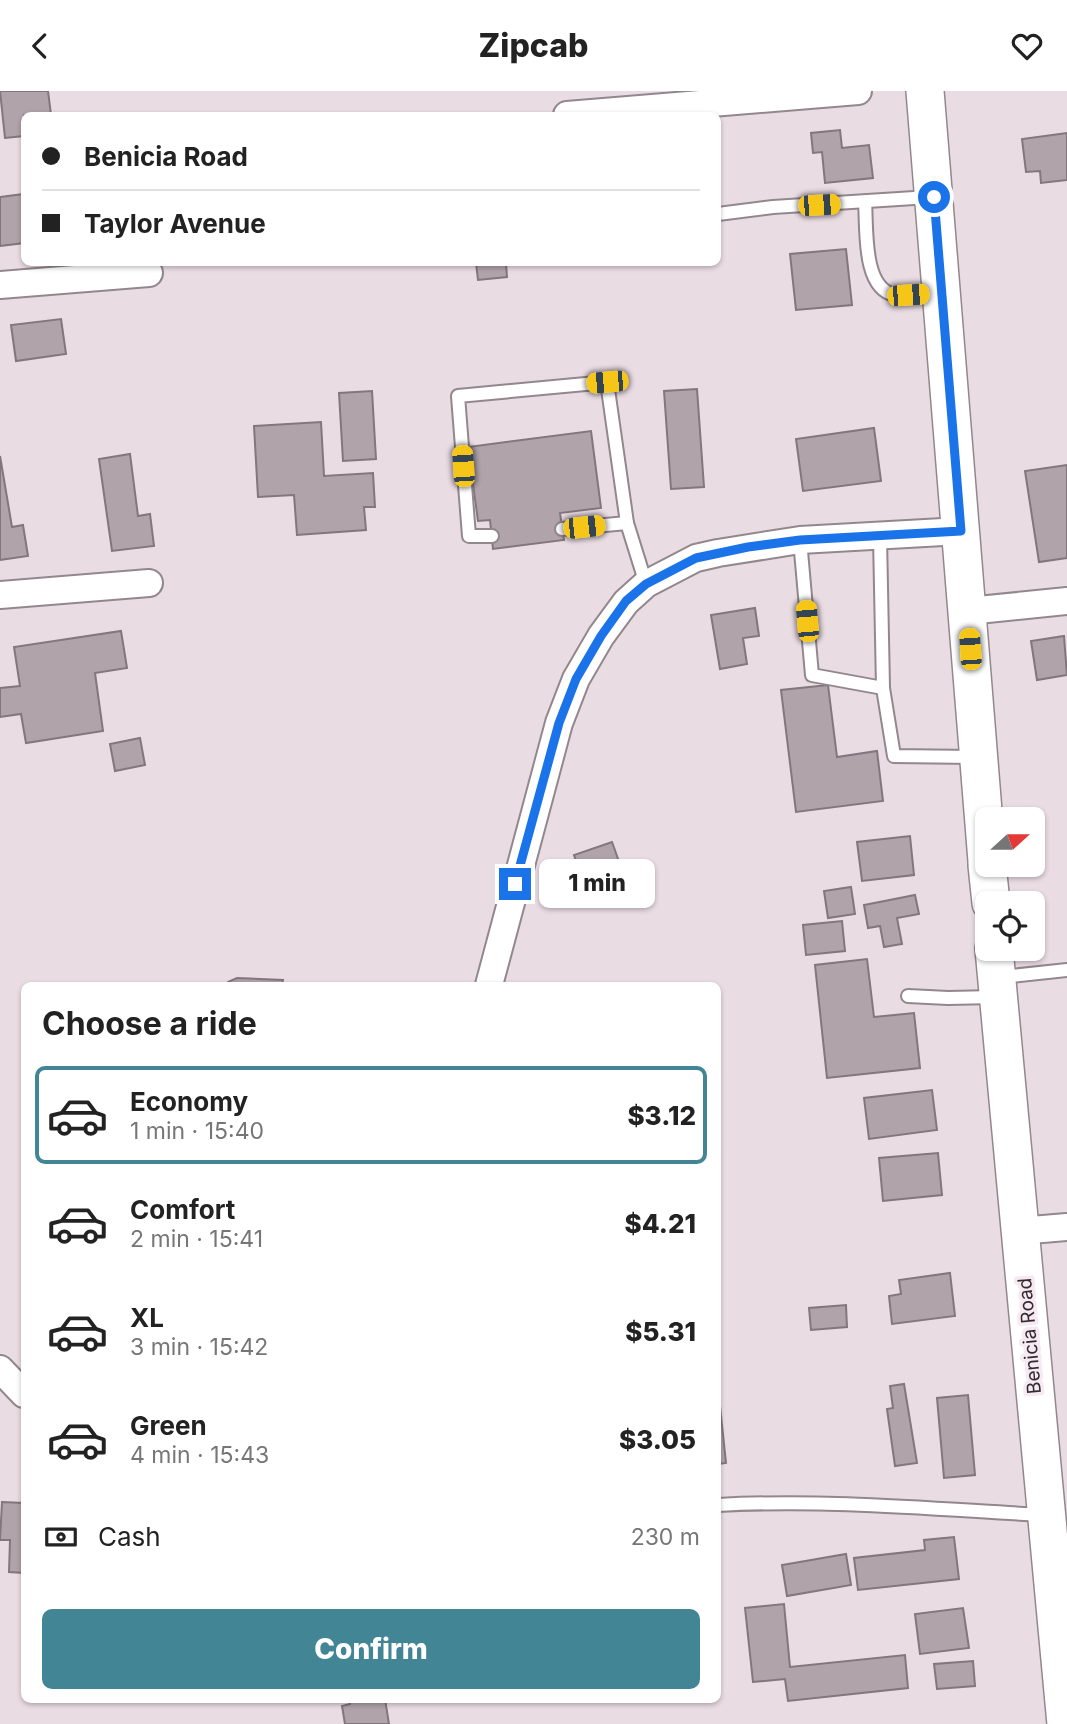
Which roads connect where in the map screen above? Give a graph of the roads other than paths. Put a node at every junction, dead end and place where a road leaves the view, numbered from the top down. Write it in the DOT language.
graph roads {
  1 [pos="858,91"];
  2 [pos="925,91"];
  3 [pos="604,112"];
  4 [pos="934,197"];
  5 [pos="865,202"];
  6 [pos="721,214"];
  7 [pos="149,272"];
  8 [pos="0,285"];
  9 [pos="942,292"];
  10 [pos="627,523"];
  11 [pos="562,529"];
  12 [pos="961,531"];
  13 [pos="492,536"];
  14 [pos="880,537"];
  15 [pos="800,540"];
  16 [pos="149,583"];
  17 [pos="646,584"];
  18 [pos="0,595"];
  19 [pos="1067,601"];
  20 [pos="968,611"];
  21 [pos="883,688"];
  22 [pos="978,757"];
  23 [pos="982,807"];
  24 [pos="1067,970"];
  25 [pos="997,974"];
  26 [pos="490,982"];
  27 [pos="908,996"];
  28 [pos="1067,1227"];
  29 [pos="1019,1231"];
  30 [pos="0,1370"];
  31 [pos="21,1391"];
  32 [pos="721,1505"];
  33 [pos="1046,1516"];
  34 [pos="1060,1598"];
  35 [pos="1066,1724"];
  1 -- 3 [label="street"];
  2 -- 4 [label="main road"];
  4 -- 5 [label="lane"];
  4 -- 9 [label="main road"];
  5 -- 6 [label="lane"];
  5 -- 9 [label="lane"];
  7 -- 8 [label="street"];
  9 -- 12 [label="main road"];
  10 -- 11 [label="lane"];
  10 -- 13 [label="lane"];
  10 -- 17 [label="lane"];
  12 -- 14 [label="street"];
  12 -- 20 [label="main road"];
  14 -- 15 [label="street"];
  14 -- 21 [label="lane"];
  15 -- 17 [label="street"];
  15 -- 21 [label="lane"];
  16 -- 18 [label="street"];
  17 -- 26 [label="street"];
  19 -- 20 [label="street"];
  20 -- 22 [label="main road"];
  21 -- 22 [label="lane"];
  22 -- 23 [label="main road"];
  24 -- 25 [label="lane"];
  25 -- 27 [label="lane"];
  25 -- 29 [label="main road, Benicia Road"];
  28 -- 29 [label="street"];
  29 -- 33 [label="main road, Benicia Road"];
  30 -- 31 [label="street"];
  32 -- 33 [label="lane"];
  33 -- 34 [label="main road, Benicia Road"];
  34 -- 35 [label="main road, Benicia Road"];
}
